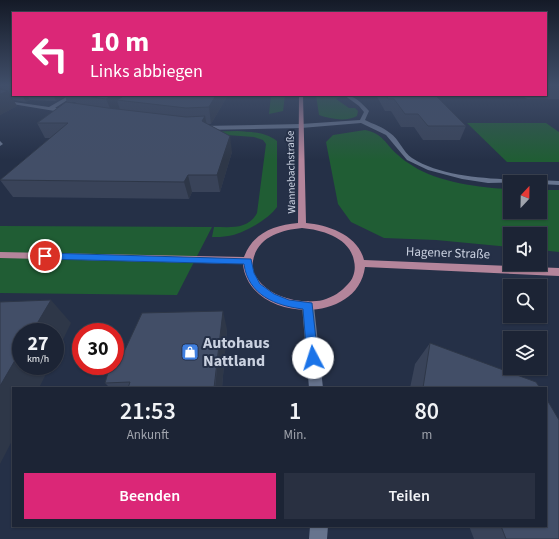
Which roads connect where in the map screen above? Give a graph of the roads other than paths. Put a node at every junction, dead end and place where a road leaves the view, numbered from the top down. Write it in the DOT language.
graph roads {
  1 [pos="50,109"];
  2 [pos="301,109"];
  3 [pos="365,109"];
  4 [pos="71,112"];
  5 [pos="362,121"];
  6 [pos="301,126"];
  7 [pos="195,128"];
  8 [pos="503,181"];
  9 [pos="547,182"];
  10 [pos="559,183"];
  11 [pos="302,225"];
  12 [pos="0,255"];
  13 [pos="248,261"];
  14 [pos="360,263"];
  15 [pos="559,272"];
  16 [pos="308,306"];
  17 [pos="316,387"];
  18 [pos="319,527"];
  19 [pos="318,539"];
  1 -- 4 [label="street"];
  2 -- 6 [label="main road, Wannebachstraße"];
  3 -- 5 [label="street"];
  5 -- 6 [label="street"];
  5 -- 8 [label="street"];
  6 -- 7 [label="street"];
  6 -- 11 [label="main road, Wannebachstraße"];
  9 -- 10 [label="street"];
  11 -- 13 [label="main road"];
  11 -- 14 [label="main road"];
  12 -- 13 [label="main road"];
  13 -- 16 [label="main road"];
  14 -- 15 [label="main road, Hagener Straße"];
  14 -- 16 [label="main road"];
  16 -- 17 [label="street"];
  18 -- 19 [label="street"];
}
